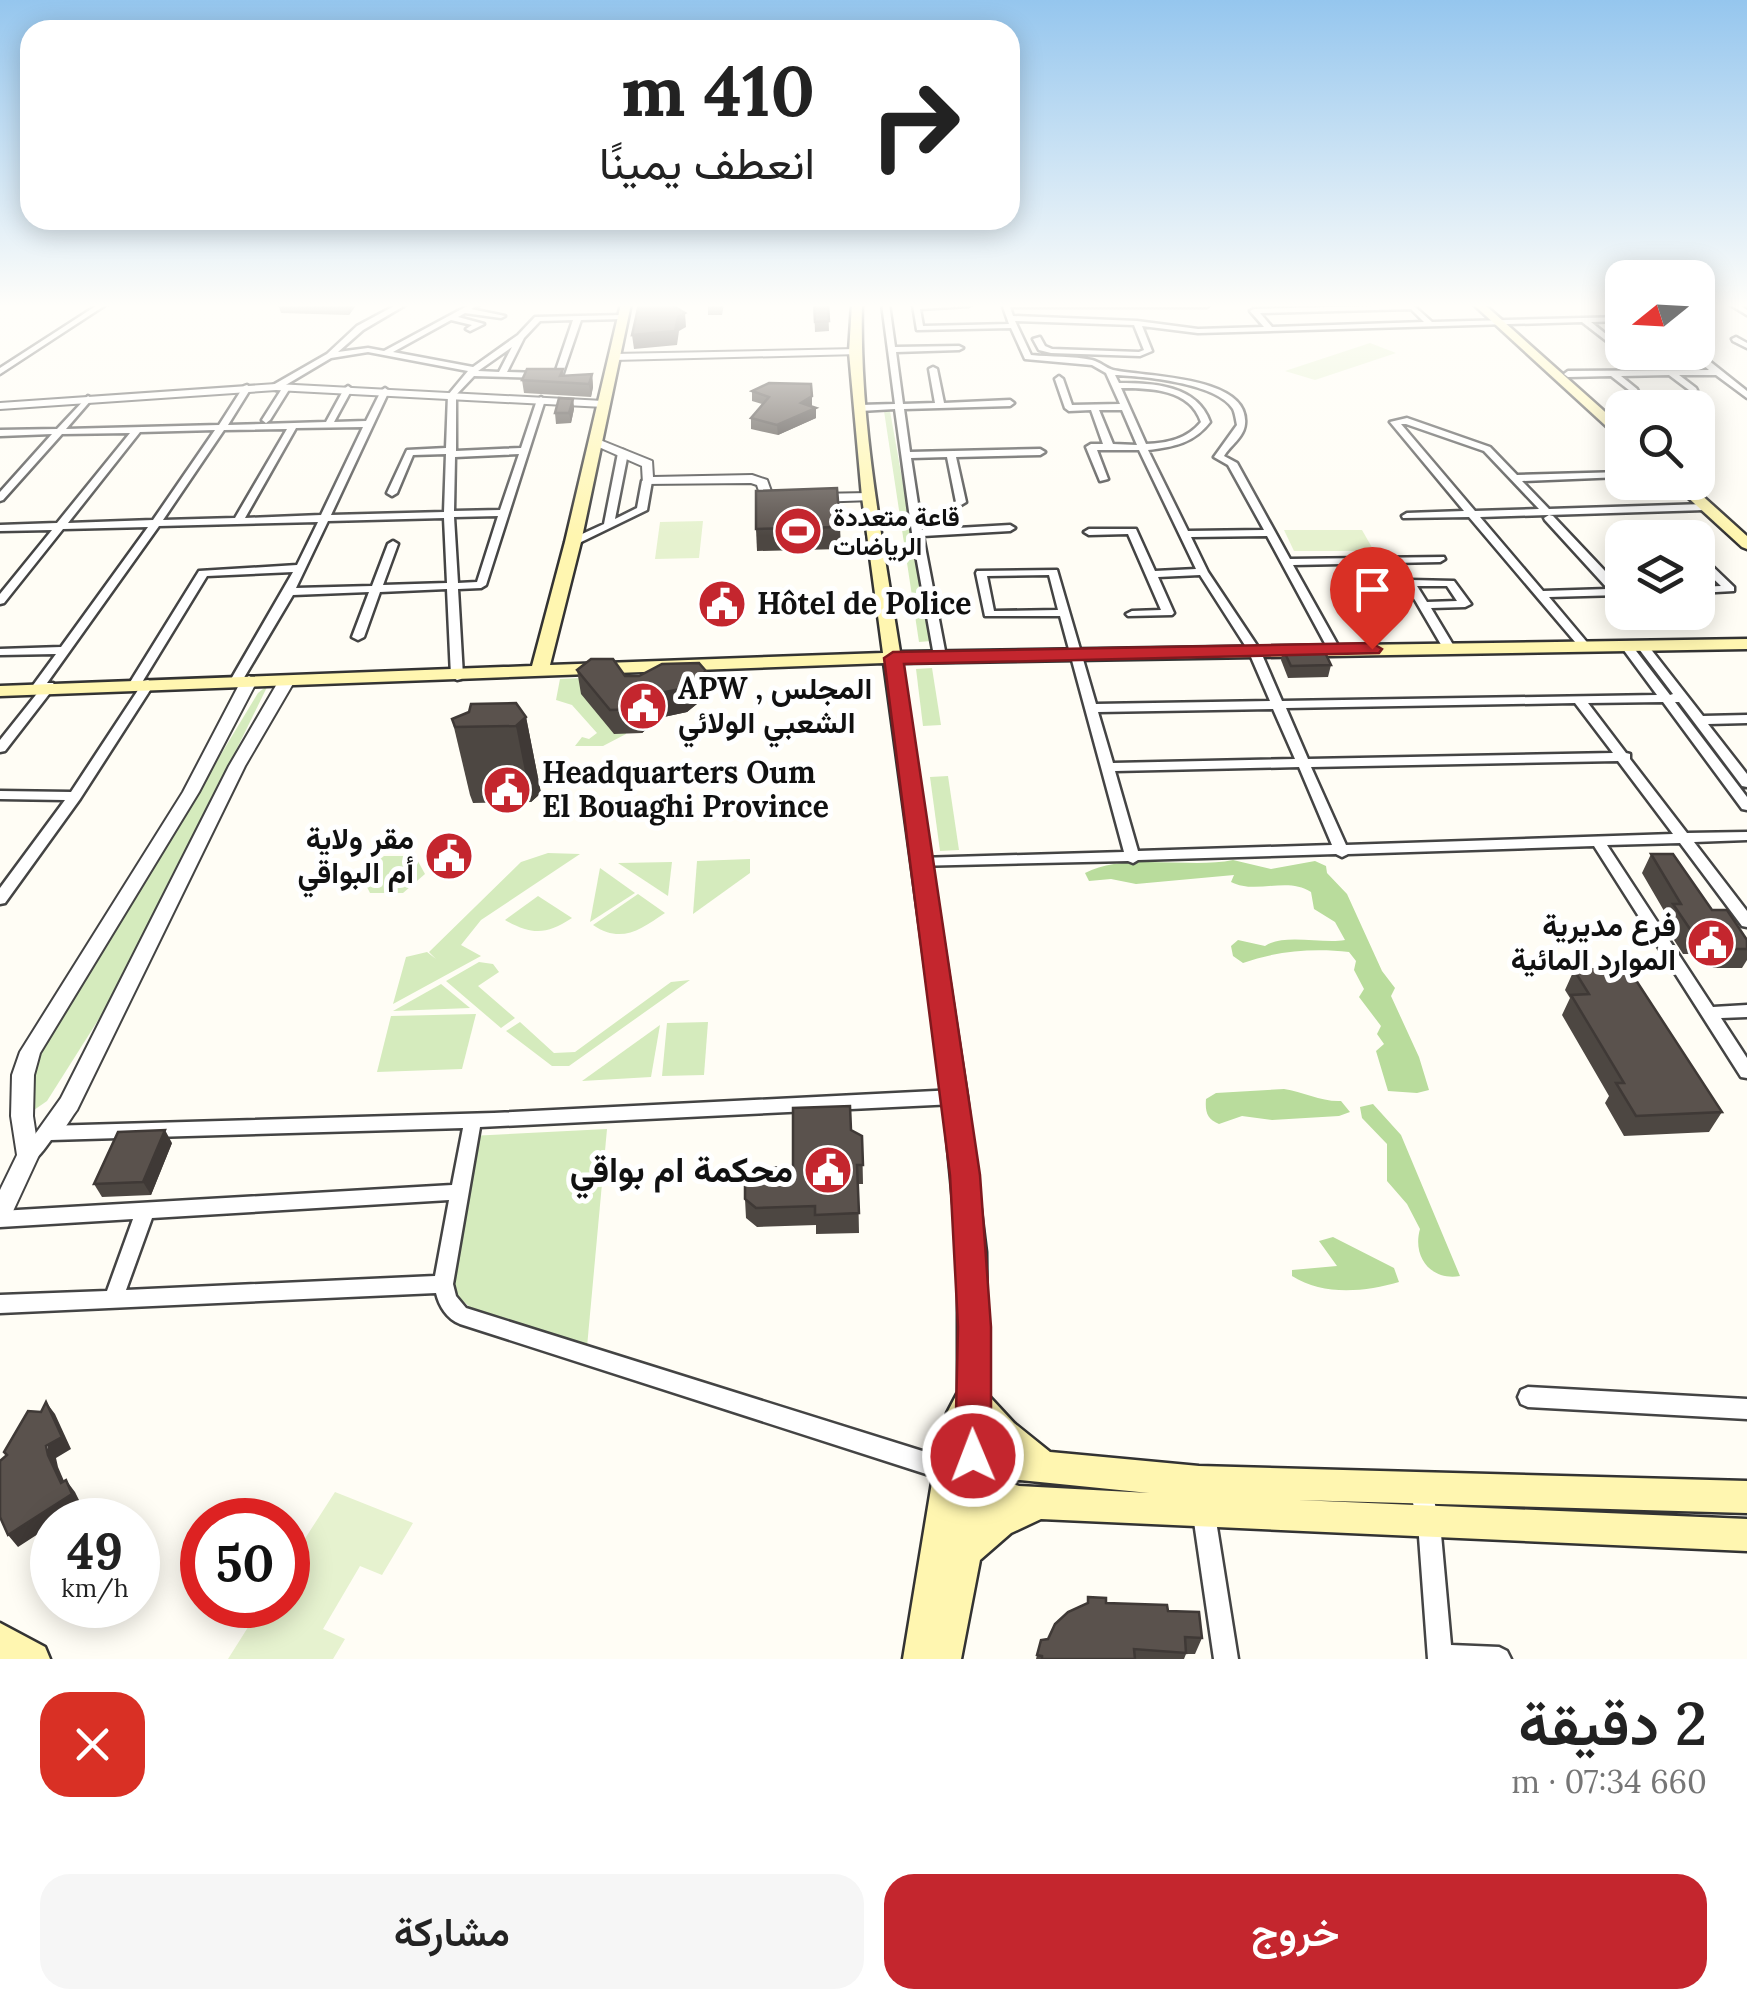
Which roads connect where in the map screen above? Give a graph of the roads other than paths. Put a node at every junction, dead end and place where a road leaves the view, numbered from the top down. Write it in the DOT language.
graph roads {
  1 [pos="290,381"];
  2 [pos="463,381"];
  3 [pos="609,381"];
  4 [pos="858,381"];
  5 [pos="895,381"];
  6 [pos="935,381"];
  7 [pos="1060,381"];
  8 [pos="1114,381"];
  9 [pos="1181,381"];
  10 [pos="1567,381"];
  11 [pos="1576,381"];
  12 [pos="1623,381"];
  13 [pos="1681,381"];
  14 [pos="1115,385"];
  15 [pos="281,387"];
  16 [pos="247,388"];
  17 [pos="348,390"];
  18 [pos="1634,390"];
  19 [pos="1693,390"];
  20 [pos="385,391"];
  21 [pos="452,395"];
  22 [pos="88,399"];
  23 [pos="541,400"];
  24 [pos="1010,403"];
  25 [pos="604,404"];
  26 [pos="940,405"];
  27 [pos="0,406"];
  28 [pos="898,406"];
  29 [pos="1124,407"];
  30 [pos="860,408"];
  31 [pos="1094,408"];
  32 [pos="1605,408"];
  33 [pos="1605,417"];
  34 [pos="266,420"];
  35 [pos="330,422"];
  36 [pos="370,424"];
  37 [pos="292,426"];
  38 [pos="222,427"];
  39 [pos="138,430"];
  40 [pos="60,432"];
  41 [pos="0,433"];
  42 [pos="596,442"];
  43 [pos="1141,446"];
  44 [pos="1109,447"];
  45 [pos="524,452"];
  46 [pos="1040,452"];
  47 [pos="452,453"];
  48 [pos="623,453"];
  49 [pos="951,455"];
  50 [pos="907,456"];
  51 [pos="1605,475"];
  52 [pos="1515,478"];
  53 [pos="1102,479"];
  54 [pos="647,481"];
  55 [pos="392,493"];
  56 [pos="869,497"];
  57 [pos="0,498"];
  58 [pos="1698,500"];
  59 [pos="1710,500"];
  60 [pos="961,502"];
  61 [pos="1705,506"];
  62 [pos="504,513"];
  63 [pos="1472,514"];
  64 [pos="1548,515"];
  65 [pos="449,516"];
  66 [pos="1408,516"];
  67 [pos="325,518"];
  68 [pos="238,520"];
  69 [pos="154,524"];
  70 [pos="609,524"];
  71 [pos="0,528"];
  72 [pos="57,528"];
  73 [pos="1010,528"];
  74 [pos="1089,532"];
  75 [pos="917,533"];
  76 [pos="1272,533"];
  77 [pos="1747,533"];
  78 [pos="1186,534"];
  79 [pos="573,542"];
  80 [pos="393,544"];
  81 [pos="1747,544"];
  82 [pos="1580,551"];
  83 [pos="1563,552"];
  84 [pos="1440,559"];
  85 [pos="1289,562"];
  86 [pos="300,568"];
  87 [pos="1203,572"];
  88 [pos="1151,574"];
  89 [pos="1715,575"];
  90 [pos="1605,577"];
  91 [pos="454,586"];
  92 [pos="1715,589"];
  93 [pos="374,590"];
  94 [pos="289,592"];
  95 [pos="1605,592"];
  96 [pos="1540,594"];
  97 [pos="0,600"];
  98 [pos="1424,605"];
  99 [pos="1064,613"];
  100 [pos="1132,614"];
  101 [pos="358,636"];
  102 [pos="1747,644"];
  103 [pos="1634,645"];
  104 [pos="1585,647"];
  105 [pos="1450,648"];
  106 [pos="64,650"];
  107 [pos="1254,650"];
  108 [pos="1334,650"];
  109 [pos="0,652"];
  110 [pos="1076,654"];
  111 [pos="940,656"];
  112 [pos="893,658"];
  113 [pos="539,672"];
  114 [pos="457,676"];
  115 [pos="243,681"];
  116 [pos="286,682"];
  117 [pos="142,684"];
  118 [pos="43,687"];
  119 [pos="0,691"];
  120 [pos="1664,698"];
  121 [pos="1681,698"];
  122 [pos="1579,700"];
  123 [pos="1277,705"];
  124 [pos="1090,708"];
  125 [pos="1747,719"];
  126 [pos="1699,720"];
  127 [pos="0,748"];
  128 [pos="1624,758"];
  129 [pos="1302,761"];
  130 [pos="1106,767"];
  131 [pos="1744,776"];
  132 [pos="0,795"];
  133 [pos="75,796"];
  134 [pos="1747,806"];
  135 [pos="1747,836"];
  136 [pos="1684,837"];
  137 [pos="1598,843"];
  138 [pos="1342,852"];
  139 [pos="1133,858"];
  140 [pos="919,863"];
  141 [pos="0,899"];
  142 [pos="1747,922"];
  143 [pos="1747,1011"];
  144 [pos="1708,1013"];
  145 [pos="1747,1072"];
  146 [pos="954,1097"];
  147 [pos="473,1120"];
  148 [pos="46,1134"];
  149 [pos="28,1154"];
  150 [pos="461,1192"];
  151 [pos="146,1210"];
  152 [pos="0,1216"];
  153 [pos="443,1284"];
  154 [pos="112,1298"];
  155 [pos="0,1304"];
  156 [pos="1528,1397"];
  157 [pos="971,1398"];
  158 [pos="1747,1409"];
  159 [pos="1042,1466"];
  160 [pos="960,1474"];
  161 [pos="1420,1487"];
  162 [pos="1202,1496"];
  163 [pos="1747,1498"];
  164 [pos="1040,1504"];
  165 [pos="1428,1524"];
  166 [pos="1747,1534"];
  167 [pos="965,1550"];
  168 [pos="0,1640"];
  169 [pos="1440,1658"];
  170 [pos="34,1659"];
  171 [pos="920,1659"];
  172 [pos="944,1659"];
  173 [pos="1226,1659"];
  174 [pos="1499,1659"];
  1 -- 15 [label="street"];
  2 -- 21 [label="street"];
  3 -- 25 [label="main road"];
  4 -- 30 [label="main road"];
  5 -- 28 [label="street"];
  6 -- 26 [label="street"];
  7 -- 31 [label="street"];
  8 -- 14 [label="street"];
  9 -- 76 [label="street"];
  10 -- 33 [label="main road"];
  11 -- 32 [label="main road"];
  12 -- 18 [label="street"];
  13 -- 19 [label="street"];
  14 -- 29 [label="street"];
  14 -- 43 [label="street"];
  15 -- 16 [label="street"];
  15 -- 17 [label="street"];
  15 -- 34 [label="street"];
  16 -- 22 [label="street"];
  16 -- 38 [label="street"];
  17 -- 20 [label="street"];
  17 -- 35 [label="street"];
  20 -- 21 [label="street"];
  20 -- 36 [label="street"];
  21 -- 23 [label="street"];
  21 -- 47 [label="street"];
  22 -- 27 [label="street"];
  22 -- 40 [label="street"];
  23 -- 25 [label="street"];
  23 -- 45 [label="street"];
  24 -- 26 [label="street"];
  25 -- 42 [label="main road"];
  26 -- 28 [label="street"];
  28 -- 30 [label="street"];
  28 -- 50 [label="street"];
  29 -- 31 [label="street"];
  29 -- 43 [label="street"];
  30 -- 56 [label="main road"];
  31 -- 44 [label="street"];
  36 -- 37 [label="street"];
  36 -- 67 [label="street"];
  37 -- 38 [label="street"];
  37 -- 68 [label="street"];
  38 -- 39 [label="street"];
  38 -- 69 [label="street"];
  39 -- 40 [label="street"];
  39 -- 72 [label="street"];
  40 -- 41 [label="street"];
  40 -- 57 [label="street"];
  42 -- 48 [label="street"];
  42 -- 79 [label="main road"];
  43 -- 44 [label="street"];
  43 -- 78 [label="street"];
  44 -- 53 [label="street"];
  45 -- 47 [label="street"];
  45 -- 62 [label="street"];
  46 -- 49 [label="street"];
  47 -- 55 [label="street"];
  47 -- 65 [label="street"];
  48 -- 54 [label="street"];
  48 -- 70 [label="street"];
  49 -- 50 [label="street"];
  49 -- 60 [label="street"];
  50 -- 75 [label="street"];
  51 -- 52 [label="street"];
  52 -- 63 [label="street"];
  52 -- 64 [label="street"];
  54 -- 56 [label="street"];
  54 -- 70 [label="street"];
  56 -- 112 [label="main road"];
  58 -- 61 [label="main road"];
  59 -- 77 [label="main road"];
  61 -- 64 [label="street"];
  61 -- 81 [label="main road"];
  62 -- 65 [label="street"];
  62 -- 91 [label="street"];
  63 -- 64 [label="street"];
  63 -- 66 [label="street"];
  63 -- 96 [label="street"];
  64 -- 82 [label="street"];
  65 -- 67 [label="street"];
  65 -- 91 [label="street"];
  67 -- 68 [label="street"];
  67 -- 86 [label="street"];
  68 -- 69 [label="street"];
  69 -- 72 [label="street"];
  69 -- 106 [label="street"];
  70 -- 79 [label="street"];
  71 -- 72 [label="street"];
  72 -- 97 [label="street"];
  73 -- 75 [label="street"];
  74 -- 88 [label="street"];
  75 -- 111 [label="street"];
  76 -- 78 [label="street"];
  76 -- 85 [label="street"];
  78 -- 87 [label="street"];
  79 -- 113 [label="main road"];
  80 -- 93 [label="street"];
  82 -- 83 [label="street"];
  82 -- 90 [label="street"];
  84 -- 85 [label="street"];
  85 -- 108 [label="street"];
  86 -- 94 [label="street"];
  86 -- 117 [label="street"];
  87 -- 88 [label="street"];
  87 -- 107 [label="street"];
  88 -- 100 [label="street"];
  89 -- 92 [label="street"];
  91 -- 93 [label="street"];
  91 -- 114 [label="street"];
  93 -- 94 [label="street"];
  93 -- 101 [label="street"];
  94 -- 115 [label="street"];
  95 -- 96 [label="street"];
  96 -- 104 [label="street"];
  98 -- 105 [label="street"];
  99 -- 99 [label="street"];
  99 -- 110 [label="street"];
  102 -- 103 [label="main road"];
  103 -- 104 [label="main road"];
  103 -- 120 [label="street"];
  103 -- 121 [label="street"];
  104 -- 105 [label="main road"];
  105 -- 108 [label="main road"];
  106 -- 109 [label="street"];
  106 -- 118 [label="street"];
  107 -- 108 [label="main road"];
  107 -- 110 [label="main road"];
  107 -- 123 [label="street"];
  110 -- 111 [label="main road"];
  110 -- 124 [label="street"];
  111 -- 112 [label="main road"];
  112 -- 113 [label="main road"];
  112 -- 140 [label="main road"];
  113 -- 114 [label="main road"];
  114 -- 116 [label="main road"];
  115 -- 116 [label="main road"];
  115 -- 117 [label="main road"];
  115 -- 149 [label="street"];
  116 -- 148 [label="street"];
  117 -- 118 [label="main road"];
  117 -- 133 [label="street"];
  118 -- 119 [label="main road"];
  118 -- 127 [label="street"];
  120 -- 121 [label="street"];
  120 -- 122 [label="street"];
  120 -- 134 [label="street"];
  121 -- 126 [label="street"];
  122 -- 123 [label="street"];
  122 -- 128 [label="street"];
  123 -- 124 [label="street"];
  123 -- 129 [label="street"];
  124 -- 130 [label="street"];
  125 -- 126 [label="street"];
  126 -- 131 [label="street"];
  128 -- 129 [label="street"];
  128 -- 136 [label="street"];
  129 -- 130 [label="street"];
  129 -- 138 [label="street"];
  130 -- 139 [label="street"];
  132 -- 133 [label="street"];
  133 -- 141 [label="street"];
  135 -- 136 [label="street"];
  136 -- 137 [label="street"];
  136 -- 142 [label="street"];
  137 -- 138 [label="street"];
  137 -- 144 [label="street"];
  138 -- 139 [label="street"];
  139 -- 140 [label="street"];
  140 -- 146 [label="main road"];
  143 -- 144 [label="street"];
  144 -- 145 [label="street"];
  146 -- 147 [label="street"];
  146 -- 157 [label="main road"];
  147 -- 148 [label="street"];
  147 -- 150 [label="street"];
  148 -- 149 [label="street"];
  149 -- 152 [label="street"];
  150 -- 151 [label="street"];
  150 -- 153 [label="street"];
  151 -- 152 [label="street"];
  151 -- 154 [label="street"];
  153 -- 154 [label="street"];
  153 -- 160 [label="street"];
  154 -- 155 [label="street"];
  156 -- 158 [label="street"];
  157 -- 159 [label="main road"];
  157 -- 160 [label="main road"];
  159 -- 160 [label="main road"];
  159 -- 162 [label="main road"];
  160 -- 164 [label="main road"];
  160 -- 167 [label="main road"];
  160 -- 171 [label="main road"];
  161 -- 162 [label="main road"];
  161 -- 163 [label="main road"];
  161 -- 165 [label="street"];
  162 -- 164 [label="main road"];
  162 -- 165 [label="main road"];
  162 -- 173 [label="street"];
  164 -- 167 [label="main road"];
  165 -- 166 [label="main road"];
  165 -- 169 [label="street"];
  167 -- 172 [label="main road"];
  168 -- 170 [label="main road"];
  169 -- 174 [label="street"];
}
